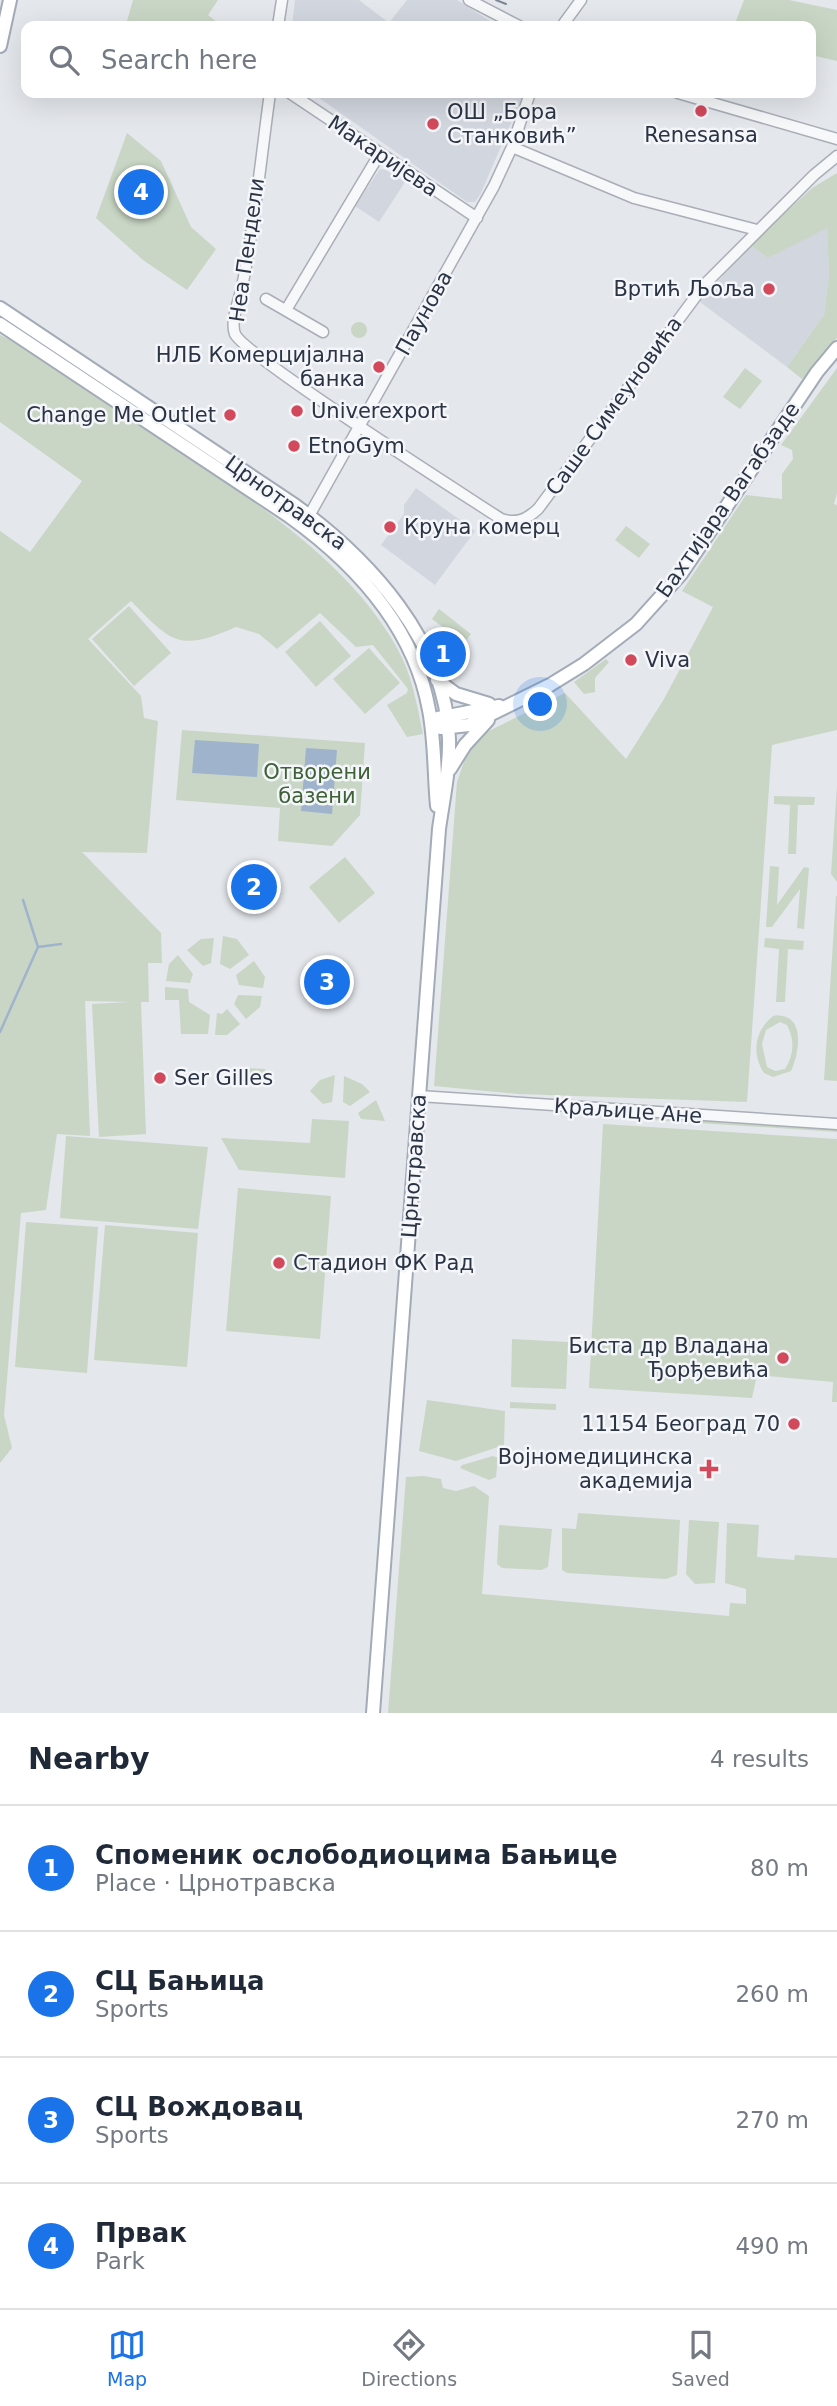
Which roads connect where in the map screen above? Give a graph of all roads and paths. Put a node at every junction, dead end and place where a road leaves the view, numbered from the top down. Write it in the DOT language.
graph roads {
  1 [pos="10,0"];
  2 [pos="282,0"];
  3 [pos="469,0"];
  4 [pos="581,0"];
  5 [pos="279,21"];
  6 [pos="509,21"];
  7 [pos="566,21"];
  8 [pos="0,46"];
  9 [pos="269,98"];
  10 [pos="298,98"];
  11 [pos="528,98"];
  12 [pos="695,98"];
  13 [pos="837,139"];
  14 [pos="512,147"];
  15 [pos="380,153"];
  16 [pos="837,156"];
  17 [pos="477,218"];
  18 [pos="757,230"];
  19 [pos="266,299"];
  20 [pos="0,308"];
  21 [pos="286,310"];
  22 [pos="0,324"];
  23 [pos="323,331"];
  24 [pos="837,348"];
  25 [pos="362,426"];
  26 [pos="306,521"];
  27 [pos="436,679"];
  28 [pos="503,706"];
  29 [pos="447,723"];
  30 [pos="431,724"];
  31 [pos="446,779"];
  32 [pos="439,829"];
  33 [pos="419,1096"];
  34 [pos="837,1124"];
  35 [pos="373,1713"];
  1 -- 8 [label="main road"];
  2 -- 5 [label="street"];
  3 -- 6 [label="street"];
  4 -- 7 [label="street"];
  9 -- 25 [label="street, Неа Пендели"];
  10 -- 15 [label="street, Макаријева"];
  11 -- 14 [label="street, Паунова"];
  12 -- 13 [label="street"];
  14 -- 17 [label="street, Паунова"];
  14 -- 18 [label="street"];
  15 -- 17 [label="street, Макаријева"];
  15 -- 21 [label="street"];
  16 -- 18 [label="street, Саше Симеуновића"];
  17 -- 25 [label="street, Паунова"];
  18 -- 25 [label="street, Саше Симеуновића"];
  19 -- 21 [label="street"];
  20 -- 26 [label="main road, Црнотравска"];
  21 -- 23 [label="street"];
  22 -- 26 [label="main road, Црнотравска"];
  24 -- 28 [label="main road, Бахтијара Вагабзаде"];
  25 -- 26 [label="street, Паунова"];
  26 -- 27 [label="main road, Црнотравска"];
  26 -- 30 [label="main road, Црнотравска"];
  27 -- 28 [label="main road"];
  27 -- 29 [label="main road, Црнотравска"];
  28 -- 29 [label="main road, Бахтијара Вагабзаде"];
  28 -- 31 [label="main road"];
  29 -- 30 [label="main road, Бахтијара Вагабзаде"];
  29 -- 31 [label="main road, Црнотравска"];
  30 -- 32 [label="main road, Црнотравска"];
  31 -- 32 [label="main road, Црнотравска"];
  32 -- 33 [label="main road, Црнотравска"];
  33 -- 34 [label="street, Краљице Ане"];
  33 -- 35 [label="main road, Црнотравска"];
}
